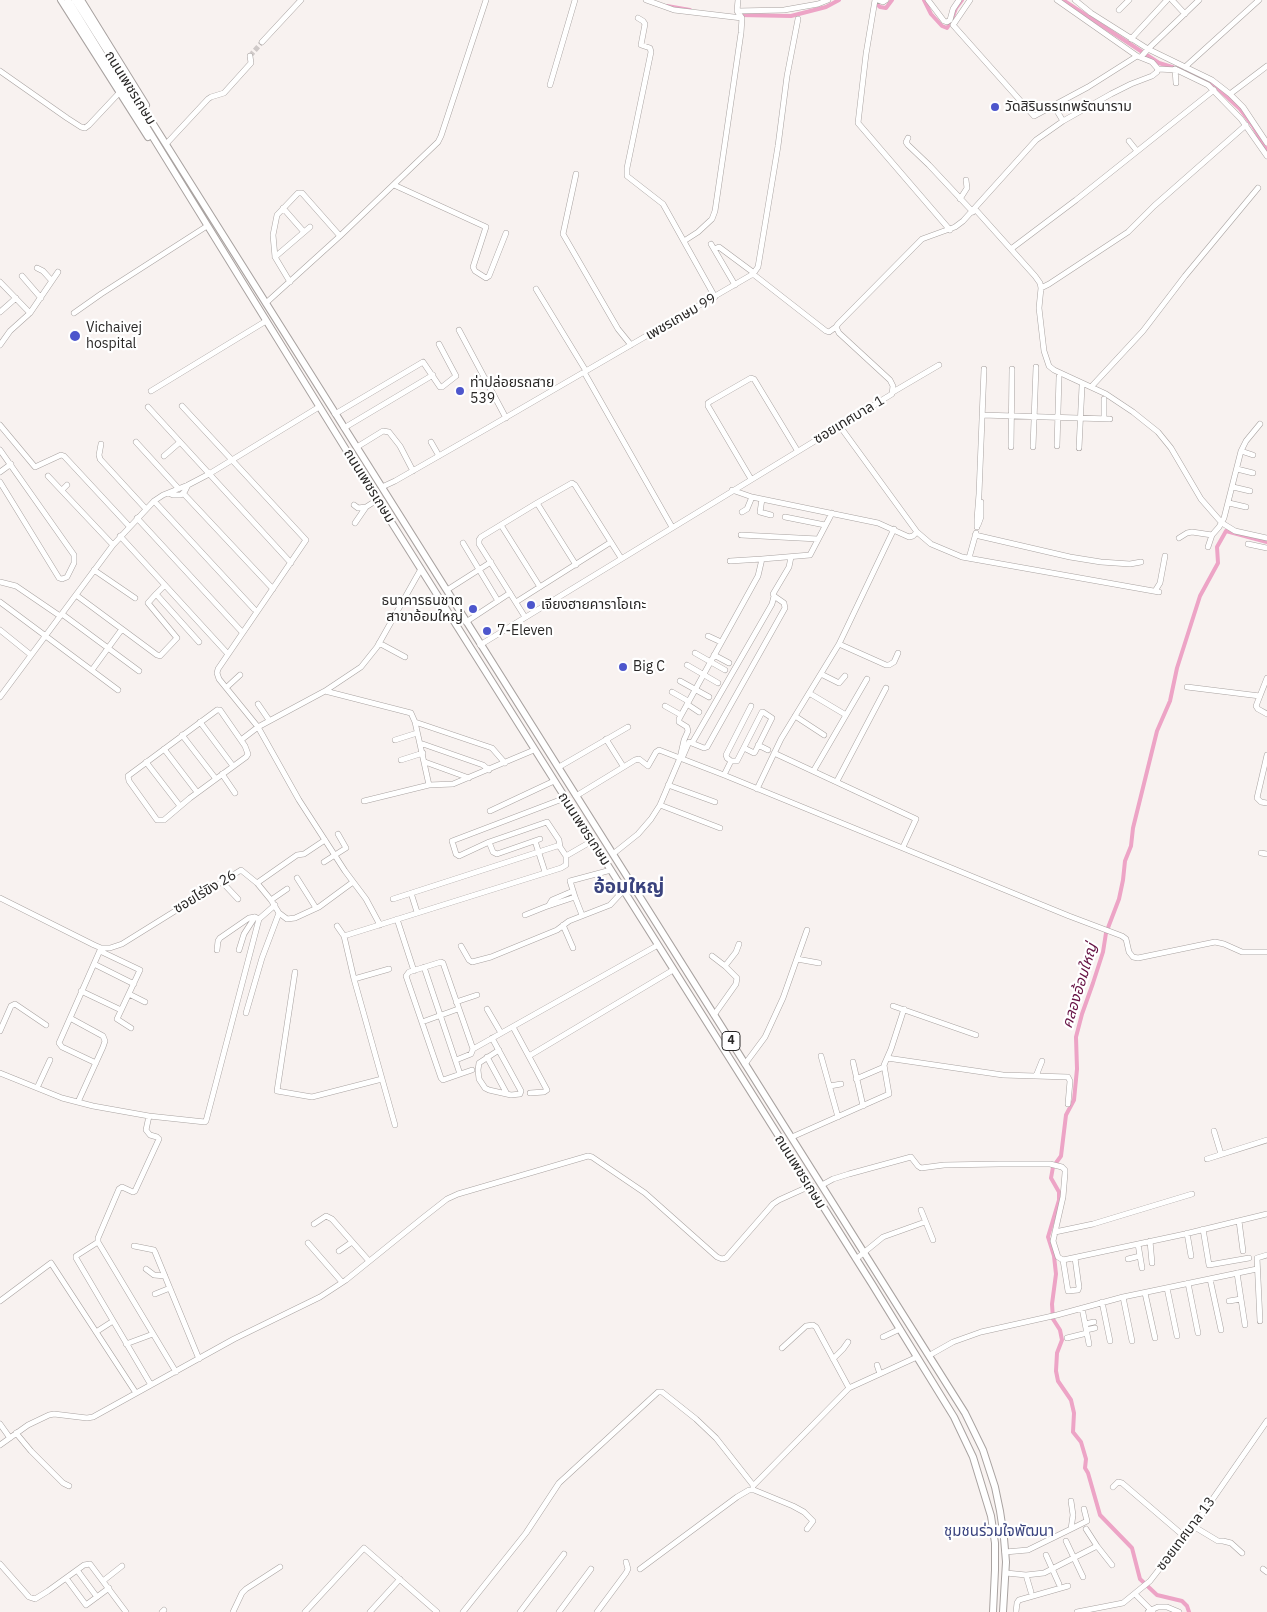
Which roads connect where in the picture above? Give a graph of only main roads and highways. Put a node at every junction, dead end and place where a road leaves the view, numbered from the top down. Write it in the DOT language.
graph roads {
  1 [pos="61,0"];
  2 [pos="68,0"];
  3 [pos="75,0"];
  4 [pos="81,0"];
  5 [pos="172,170"];
  6 [pos="185,176"];
  7 [pos="375,476"];
  8 [pos="366,482"];
  9 [pos="382,487"];
  10 [pos="370,489"];
  11 [pos="824,1188"];
  12 [pos="846,1244"];
  13 [pos="871,1261"];
  14 [pos="896,1322"];
  15 [pos="992,1612"];
  16 [pos="1003,1612"];
  1 -- 5 [label="main road, ถนนเพชรเกษม"];
  2 -- 5 [label="main road, ถนนเพชรเกษม"];
  3 -- 6 [label="main road, ถนนเพชรเกษม"];
  4 -- 6 [label="main road, ถนนเพชรเกษม"];
  5 -- 8 [label="main road, ถนนเพชรเกษม"];
  6 -- 7 [label="main road, ถนนเพชรเกษม"];
  7 -- 8 [label="main road"];
  7 -- 9 [label="main road, ถนนเพชรเกษม"];
  8 -- 10 [label="main road, ถนนเพชรเกษม"];
  9 -- 10 [label="main road"];
  9 -- 11 [label="main road, ถนนเพชรเกษม / 4"];
  10 -- 12 [label="main road, ถนนเพชรเกษม / 4"];
  11 -- 12 [label="main road"];
  11 -- 13 [label="main road, ถนนเพชรเกษม / 4"];
  12 -- 14 [label="main road, ถนนเพชรเกษม / 4"];
  13 -- 14 [label="main road"];
  13 -- 16 [label="main road, ถนนเพชรเกษม / 4"];
  14 -- 15 [label="main road, ถนนเพชรเกษม / 4"];
}
